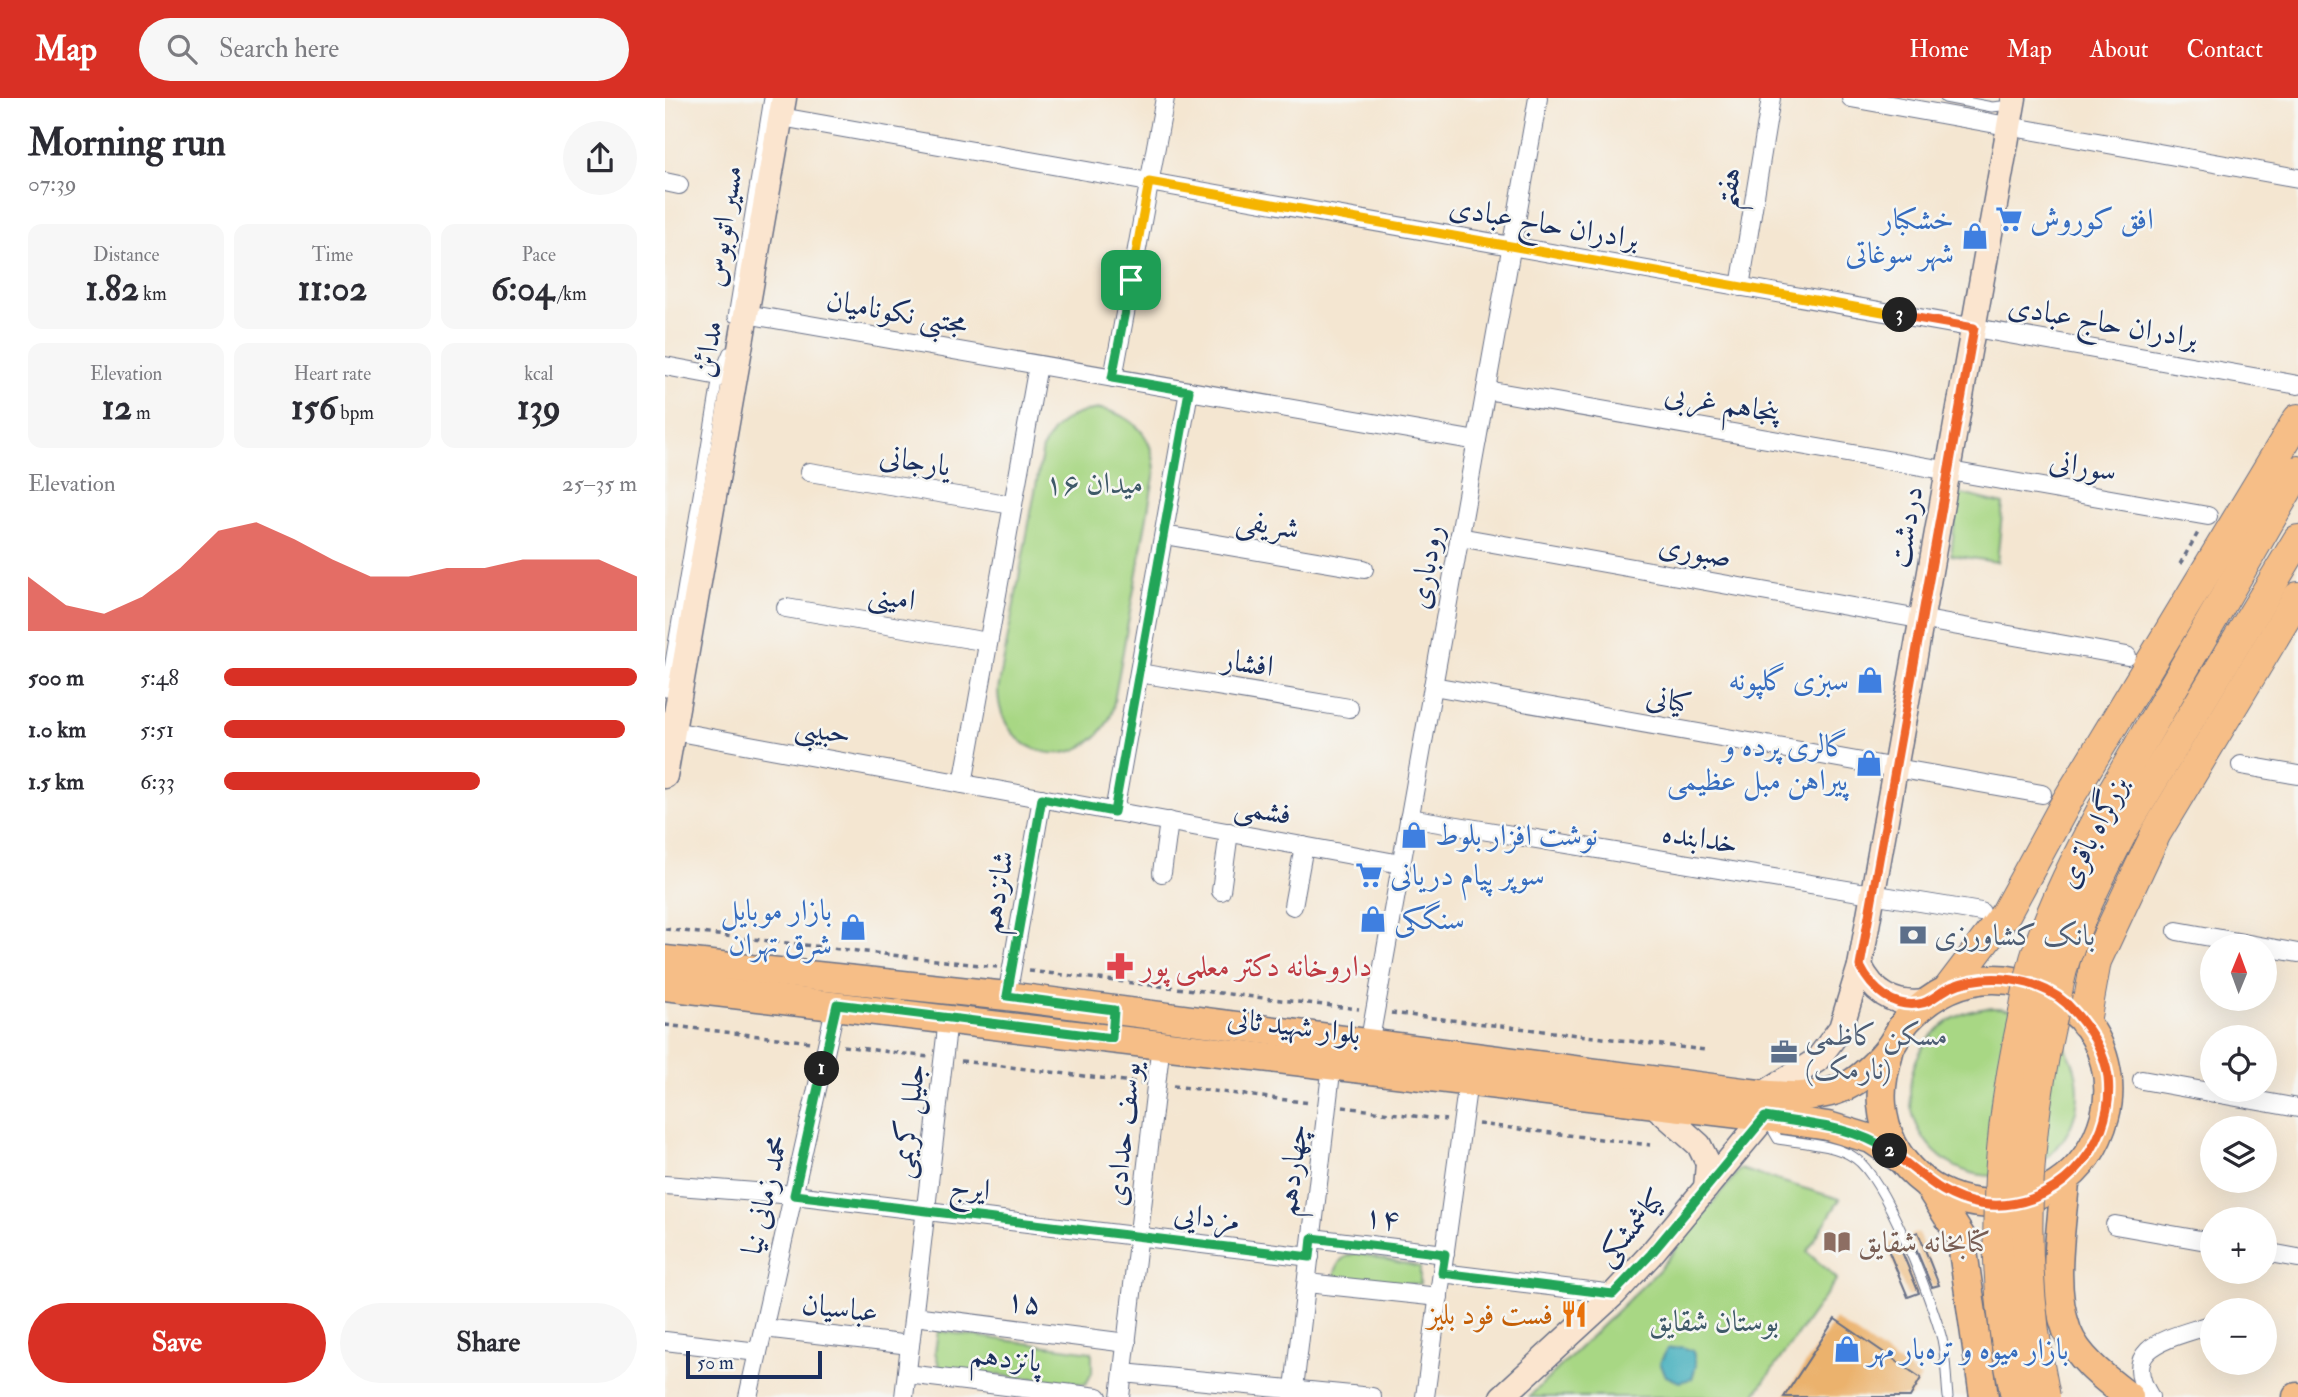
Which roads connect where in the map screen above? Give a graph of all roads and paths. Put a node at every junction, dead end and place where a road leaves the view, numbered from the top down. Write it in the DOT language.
graph roads {
  1 [pos="1165,98"];
  2 [pos="1538,98"];
  3 [pos="1771,98"];
  4 [pos="1851,98"];
  5 [pos="1945,98"];
  6 [pos="778,104"];
  7 [pos="2012,110"];
  8 [pos="2298,179"];
  9 [pos="1149,182"];
  10 [pos="1511,246"];
  11 [pos="1740,286"];
  12 [pos="739,323"];
  13 [pos="1974,328"];
  14 [pos="729,345"];
  15 [pos="1038,365"];
  16 [pos="665,366"];
  17 [pos="727,377"];
  18 [pos="1112,378"];
  19 [pos="2298,385"];
  20 [pos="1486,390"];
  21 [pos="1189,391"];
  22 [pos="2298,419"];
  23 [pos="1476,441"];
  24 [pos="1948,471"];
  25 [pos="2298,471"];
  26 [pos="809,472"];
  27 [pos="1013,505"];
  28 [pos="2208,516"];
  29 [pos="1164,535"];
  30 [pos="1459,537"];
  31 [pos="2298,540"];
  32 [pos="1364,569"];
  33 [pos="2298,597"];
  34 [pos="786,608"];
  35 [pos="1922,619"];
  36 [pos="988,642"];
  37 [pos="2127,656"];
  38 [pos="1139,673"];
  39 [pos="1433,686"];
  40 [pos="665,692"];
  41 [pos="1349,708"];
  42 [pos="673,731"];
  43 [pos="2241,765"];
  44 [pos="1895,768"];
  45 [pos="2298,775"];
  46 [pos="665,776"];
  47 [pos="963,784"];
  48 [pos="2042,794"];
  49 [pos="1042,798"];
  50 [pos="1114,812"];
  51 [pos="2114,817"];
  52 [pos="1409,818"];
  53 [pos="1169,821"];
  54 [pos="1229,832"];
  55 [pos="1304,846"];
  56 [pos="1401,864"];
  57 [pos="1162,873"];
  58 [pos="1220,891"];
  59 [pos="1873,895"];
  60 [pos="1293,906"];
  61 [pos="1981,912"];
  62 [pos="665,929"];
  63 [pos="2177,931"];
  64 [pos="2298,953"];
  65 [pos="665,960"];
  66 [pos="1860,966"];
  67 [pos="1009,982"];
  68 [pos="665,986"];
  69 [pos="1950,987"];
  70 [pos="1925,1002"];
  71 [pos="837,1004"];
  72 [pos="1114,1010"];
  73 [pos="1375,1011"];
  74 [pos="948,1019"];
  75 [pos="2085,1022"];
  76 [pos="1112,1038"];
  77 [pos="1161,1043"];
  78 [pos="1369,1045"];
  79 [pos="1890,1048"];
  80 [pos="1705,1050"];
  81 [pos="1332,1064"];
  82 [pos="2142,1080"];
  83 [pos="1468,1081"];
  84 [pos="1653,1104"];
  85 [pos="1764,1106"];
  86 [pos="2298,1108"];
  87 [pos="1905,1162"];
  88 [pos="2065,1181"];
  89 [pos="1927,1182"];
  90 [pos="665,1185"];
  91 [pos="1706,1188"];
  92 [pos="794,1195"];
  93 [pos="926,1211"];
  94 [pos="2116,1225"];
  95 [pos="1140,1237"];
  96 [pos="1312,1238"];
  97 [pos="2200,1240"];
  98 [pos="1445,1254"];
  99 [pos="2277,1254"];
  100 [pos="1310,1257"];
  101 [pos="2298,1258"];
  102 [pos="1442,1273"];
  103 [pos="1307,1283"];
  104 [pos="1613,1294"];
  105 [pos="1439,1297"];
  106 [pos="913,1316"];
  107 [pos="764,1328"];
  108 [pos="2200,1328"];
  109 [pos="665,1341"];
  110 [pos="1127,1343"];
  111 [pos="910,1345"];
  112 [pos="758,1352"];
  113 [pos="1123,1373"];
  114 [pos="907,1374"];
  115 [pos="1294,1393"];
  116 [pos="748,1397"];
  117 [pos="904,1397"];
  118 [pos="1098,1397"];
  119 [pos="1120,1397"];
  120 [pos="1372,1397"];
  121 [pos="1425,1397"];
  122 [pos="1502,1397"];
  123 [pos="1948,1397"];
  124 [pos="1984,1397"];
  125 [pos="2016,1397"];
  126 [pos="2045,1397"];
  127 [pos="2129,1397"];
  128 [pos="2150,1397"];
  1 -- 9 [label="street"];
  2 -- 10 [label="street, رودباری"];
  3 -- 11 [label="street, هفتم"];
  4 -- 7 [label="street"];
  5 -- 7 [label="lane"];
  6 -- 9 [label="street, برادران حاج عبادی"];
  6 -- 12 [label="main road, مدائن"];
  7 -- 8 [label="street"];
  7 -- 13 [label="main road, دردشت"];
  9 -- 10 [label="street, برادران حاج عبادی"];
  9 -- 18 [label="street"];
  10 -- 11 [label="street, برادران حاج عبادی"];
  10 -- 20 [label="street, رودباری"];
  11 -- 13 [label="street, برادران حاج عبادی"];
  12 -- 15 [label="street, مجتبی نکونامیان"];
  12 -- 17 [label="main road, مدائن"];
  13 -- 19 [label="street, برادران حاج عبادی"];
  13 -- 24 [label="main road, دردشت"];
  14 -- 17 [label="lane"];
  15 -- 18 [label="street"];
  15 -- 27 [label="street"];
  16 -- 17 [label="street"];
  17 -- 40 [label="lane"];
  17 -- 42 [label="main road, مدائن"];
  18 -- 21 [label="street"];
  20 -- 23 [label="street, رودباری"];
  20 -- 24 [label="street, پنجاهم غربی"];
  21 -- 23 [label="street"];
  21 -- 29 [label="street"];
  22 -- 69 [label="highway"];
  23 -- 30 [label="street, رودباری"];
  24 -- 28 [label="street, سورانی"];
  24 -- 35 [label="main road, دردشت"];
  25 -- 51 [label="highway, بزرگراه باقری"];
  26 -- 27 [label="street, یارجانی"];
  27 -- 36 [label="street"];
  29 -- 32 [label="street, شریفی"];
  29 -- 38 [label="street"];
  30 -- 35 [label="street, صبوری"];
  30 -- 39 [label="street, رودباری"];
  31 -- 51 [label="highway, بزرگراه باقری"];
  33 -- 75 [label="highway"];
  34 -- 36 [label="street, امینی"];
  35 -- 37 [label="street, صبوری"];
  35 -- 44 [label="main road, دردشت"];
  36 -- 47 [label="street"];
  38 -- 41 [label="street, افشار"];
  38 -- 50 [label="street"];
  39 -- 44 [label="street, کیانی"];
  39 -- 52 [label="street, رودباری"];
  42 -- 46 [label="main road, مدائن"];
  42 -- 47 [label="street, حبیبی"];
  43 -- 45 [label="street"];
  44 -- 48 [label="street, کیانی"];
  44 -- 59 [label="main road, دردشت"];
  47 -- 49 [label="street"];
  49 -- 50 [label="street"];
  49 -- 67 [label="street, شانزدهم"];
  50 -- 53 [label="street, فشمی"];
  51 -- 125 [label="highway, بزرگراه باقری, bridge"];
  51 -- 126 [label="highway, بزرگراه باقری, bridge"];
  52 -- 56 [label="street, رودباری"];
  52 -- 59 [label="street, خدابنده"];
  53 -- 54 [label="street, فشمی"];
  53 -- 57 [label="street"];
  54 -- 55 [label="street, فشمی"];
  54 -- 58 [label="street"];
  55 -- 56 [label="street, فشمی"];
  55 -- 60 [label="street"];
  56 -- 73 [label="street, رودباری"];
  59 -- 61 [label="street, خدابنده"];
  59 -- 66 [label="main road, دردشت"];
  62 -- 67 [label="path"];
  63 -- 64 [label="street"];
  65 -- 67 [label="main road, بلوار شهید ثانی"];
  66 -- 70 [label="main road"];
  66 -- 85 [label="main road, دردشت"];
  67 -- 72 [label="main road, بلوار شهید ثانی"];
  67 -- 73 [label="path"];
  68 -- 71 [label="main road, بلوار شهید ثانی"];
  69 -- 70 [label="main road"];
  69 -- 75 [label="main road"];
  70 -- 79 [label="main road"];
  71 -- 74 [label="main road, بلوار شهید ثانی"];
  71 -- 92 [label="street, محمد زمانی نیا"];
  72 -- 76 [label="main road"];
  72 -- 78 [label="main road, بلوار شهید ثانی"];
  73 -- 78 [label="street, رودباری"];
  73 -- 80 [label="path"];
  74 -- 76 [label="main road, بلوار شهید ثانی"];
  74 -- 93 [label="street, جلیل کریمی"];
  75 -- 88 [label="main road"];
  76 -- 77 [label="main road, بلوار شهید ثانی"];
  77 -- 81 [label="main road, بلوار شهید ثانی"];
  77 -- 95 [label="street, یوسف حدادی"];
  78 -- 85 [label="main road, بلوار شهید ثانی"];
  79 -- 85 [label="main road, بلوار شهید ثانی"];
  79 -- 87 [label="main road"];
  81 -- 83 [label="main road, بلوار شهید ثانی"];
  81 -- 96 [label="street, چهاردهم"];
  82 -- 86 [label="street"];
  83 -- 84 [label="main road, بلوار شهید ثانی"];
  83 -- 98 [label="street"];
  84 -- 85 [label="main road, بلوار شهید ثانی"];
  84 -- 91 [label="main road"];
  85 -- 87 [label="main road, بلوار شهید ثانی"];
  85 -- 91 [label="main road, کیاشمشکی"];
  85 -- 123 [label="lane"];
  87 -- 89 [label="main road"];
  88 -- 89 [label="main road"];
  88 -- 127 [label="main road"];
  89 -- 124 [label="main road"];
  90 -- 92 [label="street, ایرج"];
  91 -- 104 [label="main road, کیاشمشکی"];
  92 -- 93 [label="street, ایرج"];
  92 -- 107 [label="street, محمد زمانی نیا"];
  93 -- 95 [label="street, ایرج"];
  93 -- 106 [label="street, جلیل کریمی"];
  94 -- 97 [label="street"];
  95 -- 100 [label="street, مزدایی"];
  95 -- 110 [label="street, یوسف حدادی"];
  96 -- 98 [label="street, ۱۴"];
  96 -- 100 [label="street, چهاردهم"];
  98 -- 102 [label="street"];
  99 -- 101 [label="street"];
  100 -- 103 [label="street, چهاردهم"];
  102 -- 104 [label="street"];
  102 -- 105 [label="street"];
  103 -- 105 [label="street"];
  103 -- 115 [label="street, چهاردهم"];
  104 -- 122 [label="main road, کیاشمشکی"];
  105 -- 121 [label="street"];
  106 -- 110 [label="street, ۱۵"];
  106 -- 111 [label="street, جلیل کریمی"];
  107 -- 111 [label="street, عباسیان"];
  107 -- 112 [label="street, محمد زمانی نیا"];
  108 -- 128 [label="street"];
  109 -- 112 [label="street"];
  110 -- 113 [label="street, یوسف حدادی"];
  111 -- 114 [label="street, جلیل کریمی"];
  112 -- 116 [label="street, محمد زمانی نیا"];
  113 -- 115 [label="street"];
  113 -- 119 [label="street, یوسف حدادی"];
  114 -- 117 [label="street, جلیل کریمی"];
  114 -- 118 [label="street, پانزدهم"];
  115 -- 120 [label="street"];
}
